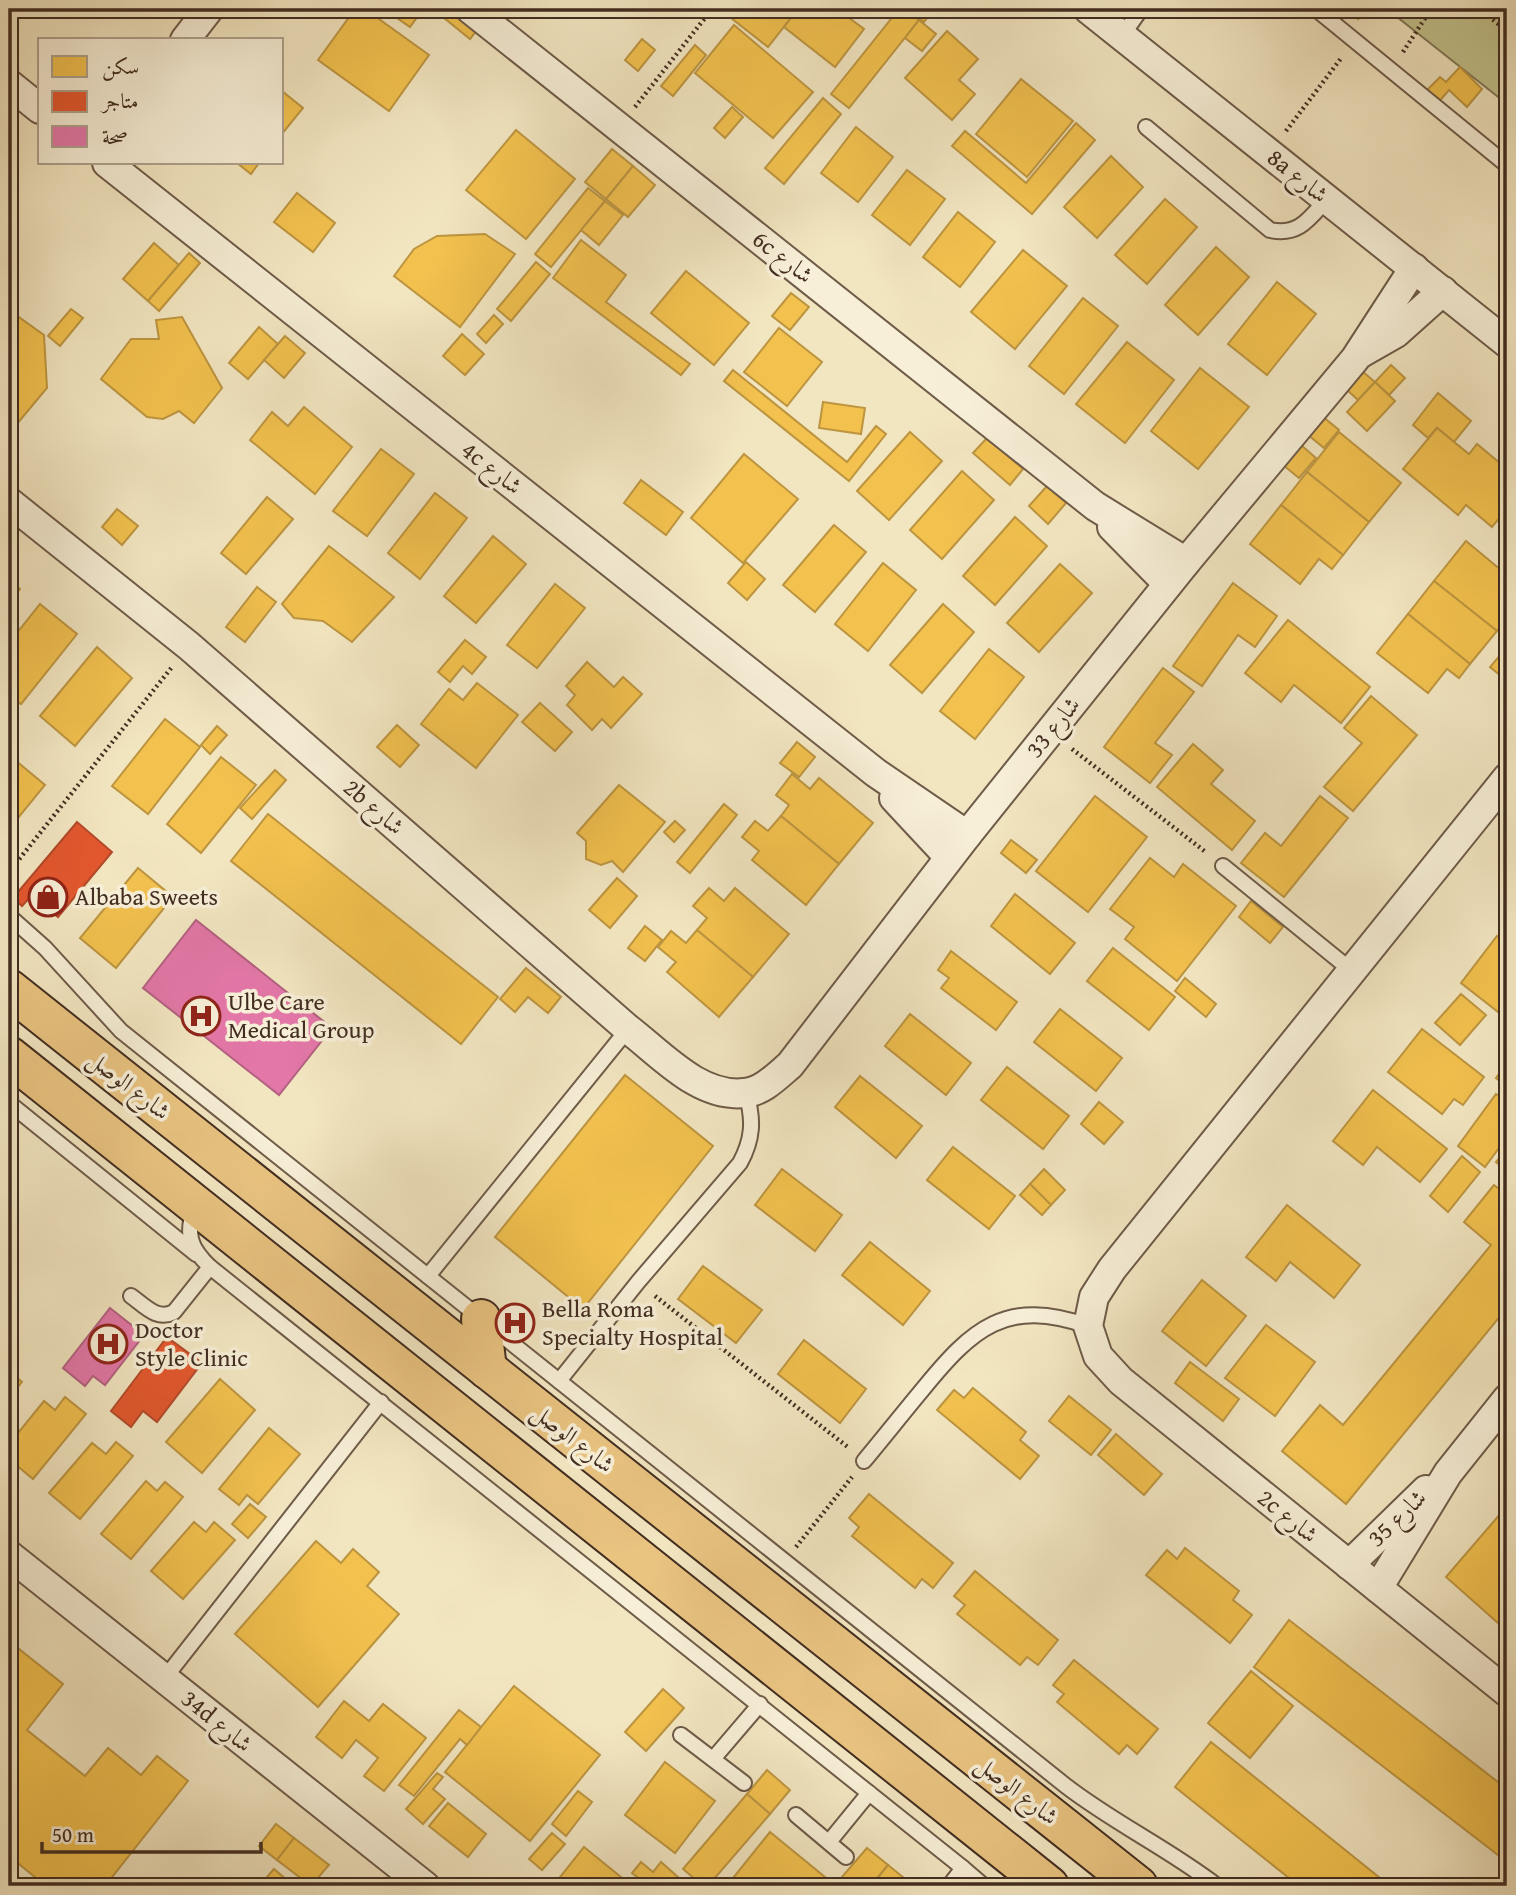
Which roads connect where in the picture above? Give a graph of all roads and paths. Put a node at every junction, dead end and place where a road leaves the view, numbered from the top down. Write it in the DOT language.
graph roads {
  1 [pos="209,9"];
  2 [pos="470,9"];
  3 [pos="712,9"];
  4 [pos="1141,9"];
  5 [pos="1316,9"];
  6 [pos="1431,9"];
  7 [pos="1480,9"];
  8 [pos="1105,18"];
  9 [pos="1507,31"];
  10 [pos="187,38"];
  11 [pos="1354,41"];
  12 [pos="1395,45"];
  13 [pos="1404,52"];
  14 [pos="1391,71"];
  15 [pos="9,84"];
  16 [pos="38,107"];
  17 [pos="619,127"];
  18 [pos="1146,127"];
  19 [pos="1269,153"];
  20 [pos="108,164"];
  21 [pos="1507,165"];
  22 [pos="1327,199"];
  23 [pos="1414,268"];
  24 [pos="1443,292"];
  25 [pos="1507,343"];
  26 [pos="1358,354"];
  27 [pos="9,502"];
  28 [pos="1095,506"];
  29 [pos="1186,562"];
  30 [pos="1168,584"];
  31 [pos="188,646"];
  32 [pos="1050,732"];
  33 [pos="876,774"];
  34 [pos="1507,778"];
  35 [pos="967,835"];
  36 [pos="949,858"];
  37 [pos="1223,866"];
  38 [pos="9,872"];
  39 [pos="9,916"];
  40 [pos="1352,971"];
  41 [pos="9,989"];
  42 [pos="628,1029"];
  43 [pos="9,1056"];
  44 [pos="746,1093"];
  45 [pos="9,1103"];
  46 [pos="195,1205"];
  47 [pos="197,1255"];
  48 [pos="210,1267"];
  49 [pos="428,1276"];
  50 [pos="638,1282"];
  51 [pos="131,1296"];
  52 [pos="481,1319"];
  53 [pos="1088,1326"];
  54 [pos="487,1369"];
  55 [pos="559,1381"];
  56 [pos="1507,1399"];
  57 [pos="381,1402"];
  58 [pos="864,1461"];
  59 [pos="1448,1473"];
  60 [pos="9,1555"];
  61 [pos="785,1561"];
  62 [pos="1349,1564"];
  63 [pos="1378,1588"];
  64 [pos="164,1679"];
  65 [pos="1507,1692"];
  66 [pos="760,1704"];
  67 [pos="681,1735"];
  68 [pos="713,1759"];
  69 [pos="744,1783"];
  70 [pos="869,1793"];
  71 [pos="796,1815"];
  72 [pos="829,1842"];
  73 [pos="846,1857"];
  74 [pos="964,1868"];
  75 [pos="425,1886"];
  76 [pos="949,1886"];
  77 [pos="984,1886"];
  78 [pos="1049,1886"];
  79 [pos="1138,1886"];
  80 [pos="1217,1886"];
  1 -- 10 [label="street"];
  2 -- 17 [label="street, 6c شارع"];
  3 -- 17 [label="path"];
  4 -- 8 [label="lane"];
  5 -- 11 [label="lane"];
  6 -- 13 [label="path"];
  7 -- 9 [label="path"];
  8 -- 19 [label="street, 8a شارع"];
  11 -- 14 [label="lane"];
  11 -- 19 [label="path"];
  12 -- 13 [label="path"];
  13 -- 14 [label="path"];
  14 -- 21 [label="lane"];
  15 -- 16 [label="street"];
  17 -- 28 [label="street, 6c شارع"];
  18 -- 22 [label="lane"];
  19 -- 22 [label="street, 8a شارع"];
  20 -- 33 [label="street, 4c شارع"];
  22 -- 23 [label="street, 8a شارع"];
  23 -- 24 [label="street, 8a شارع"];
  23 -- 26 [label="street, شارع 33"];
  24 -- 25 [label="street, 8a شارع"];
  24 -- 26 [label="street, شارع 33"];
  26 -- 29 [label="street, شارع 33"];
  27 -- 31 [label="street, 2b شارع"];
  28 -- 29 [label="street, 6c شارع"];
  28 -- 30 [label="street, 6c شارع"];
  29 -- 30 [label="street, شارع 33"];
  30 -- 32 [label="street, شارع 33"];
  31 -- 38 [label="path"];
  31 -- 42 [label="street, 2b شارع"];
  32 -- 35 [label="street, شارع 33"];
  32 -- 37 [label="path"];
  33 -- 35 [label="street, 4c شارع"];
  33 -- 36 [label="street, 4c شارع"];
  34 -- 40 [label="street"];
  35 -- 36 [label="street, شارع 33"];
  36 -- 44 [label="street, شارع 33"];
  37 -- 40 [label="lane"];
  39 -- 49 [label="lane"];
  40 -- 53 [label="street"];
  41 -- 54 [label="main road, شارع الوصل"];
  42 -- 44 [label="street, 2b شارع"];
  42 -- 49 [label="lane"];
  43 -- 46 [label="main road"];
  44 -- 50 [label="lane"];
  45 -- 47 [label="lane"];
  46 -- 47 [label="lane"];
  46 -- 78 [label="main road"];
  47 -- 48 [label="lane"];
  48 -- 51 [label="lane"];
  48 -- 57 [label="lane"];
  49 -- 52 [label="lane"];
  50 -- 55 [label="lane"];
  50 -- 58 [label="path"];
  52 -- 54 [label="main road"];
  52 -- 55 [label="lane"];
  53 -- 58 [label="lane"];
  53 -- 62 [label="street, 2c شارع"];
  54 -- 79 [label="main road, شارع الوصل"];
  55 -- 61 [label="lane"];
  56 -- 59 [label="street, شارع 35"];
  57 -- 64 [label="lane"];
  57 -- 66 [label="lane"];
  58 -- 61 [label="path"];
  59 -- 62 [label="street, شارع 35"];
  59 -- 63 [label="street, شارع 35"];
  60 -- 64 [label="street, 34d شارع"];
  61 -- 80 [label="lane"];
  62 -- 63 [label="street, 2c شارع"];
  63 -- 65 [label="street, 2c شارع"];
  64 -- 75 [label="street, 34d شارع"];
  66 -- 68 [label="lane"];
  66 -- 70 [label="lane"];
  67 -- 68 [label="lane"];
  68 -- 69 [label="lane"];
  70 -- 72 [label="lane"];
  70 -- 74 [label="lane"];
  71 -- 72 [label="lane"];
  72 -- 73 [label="lane"];
  74 -- 76 [label="lane"];
  74 -- 77 [label="lane"];
}
